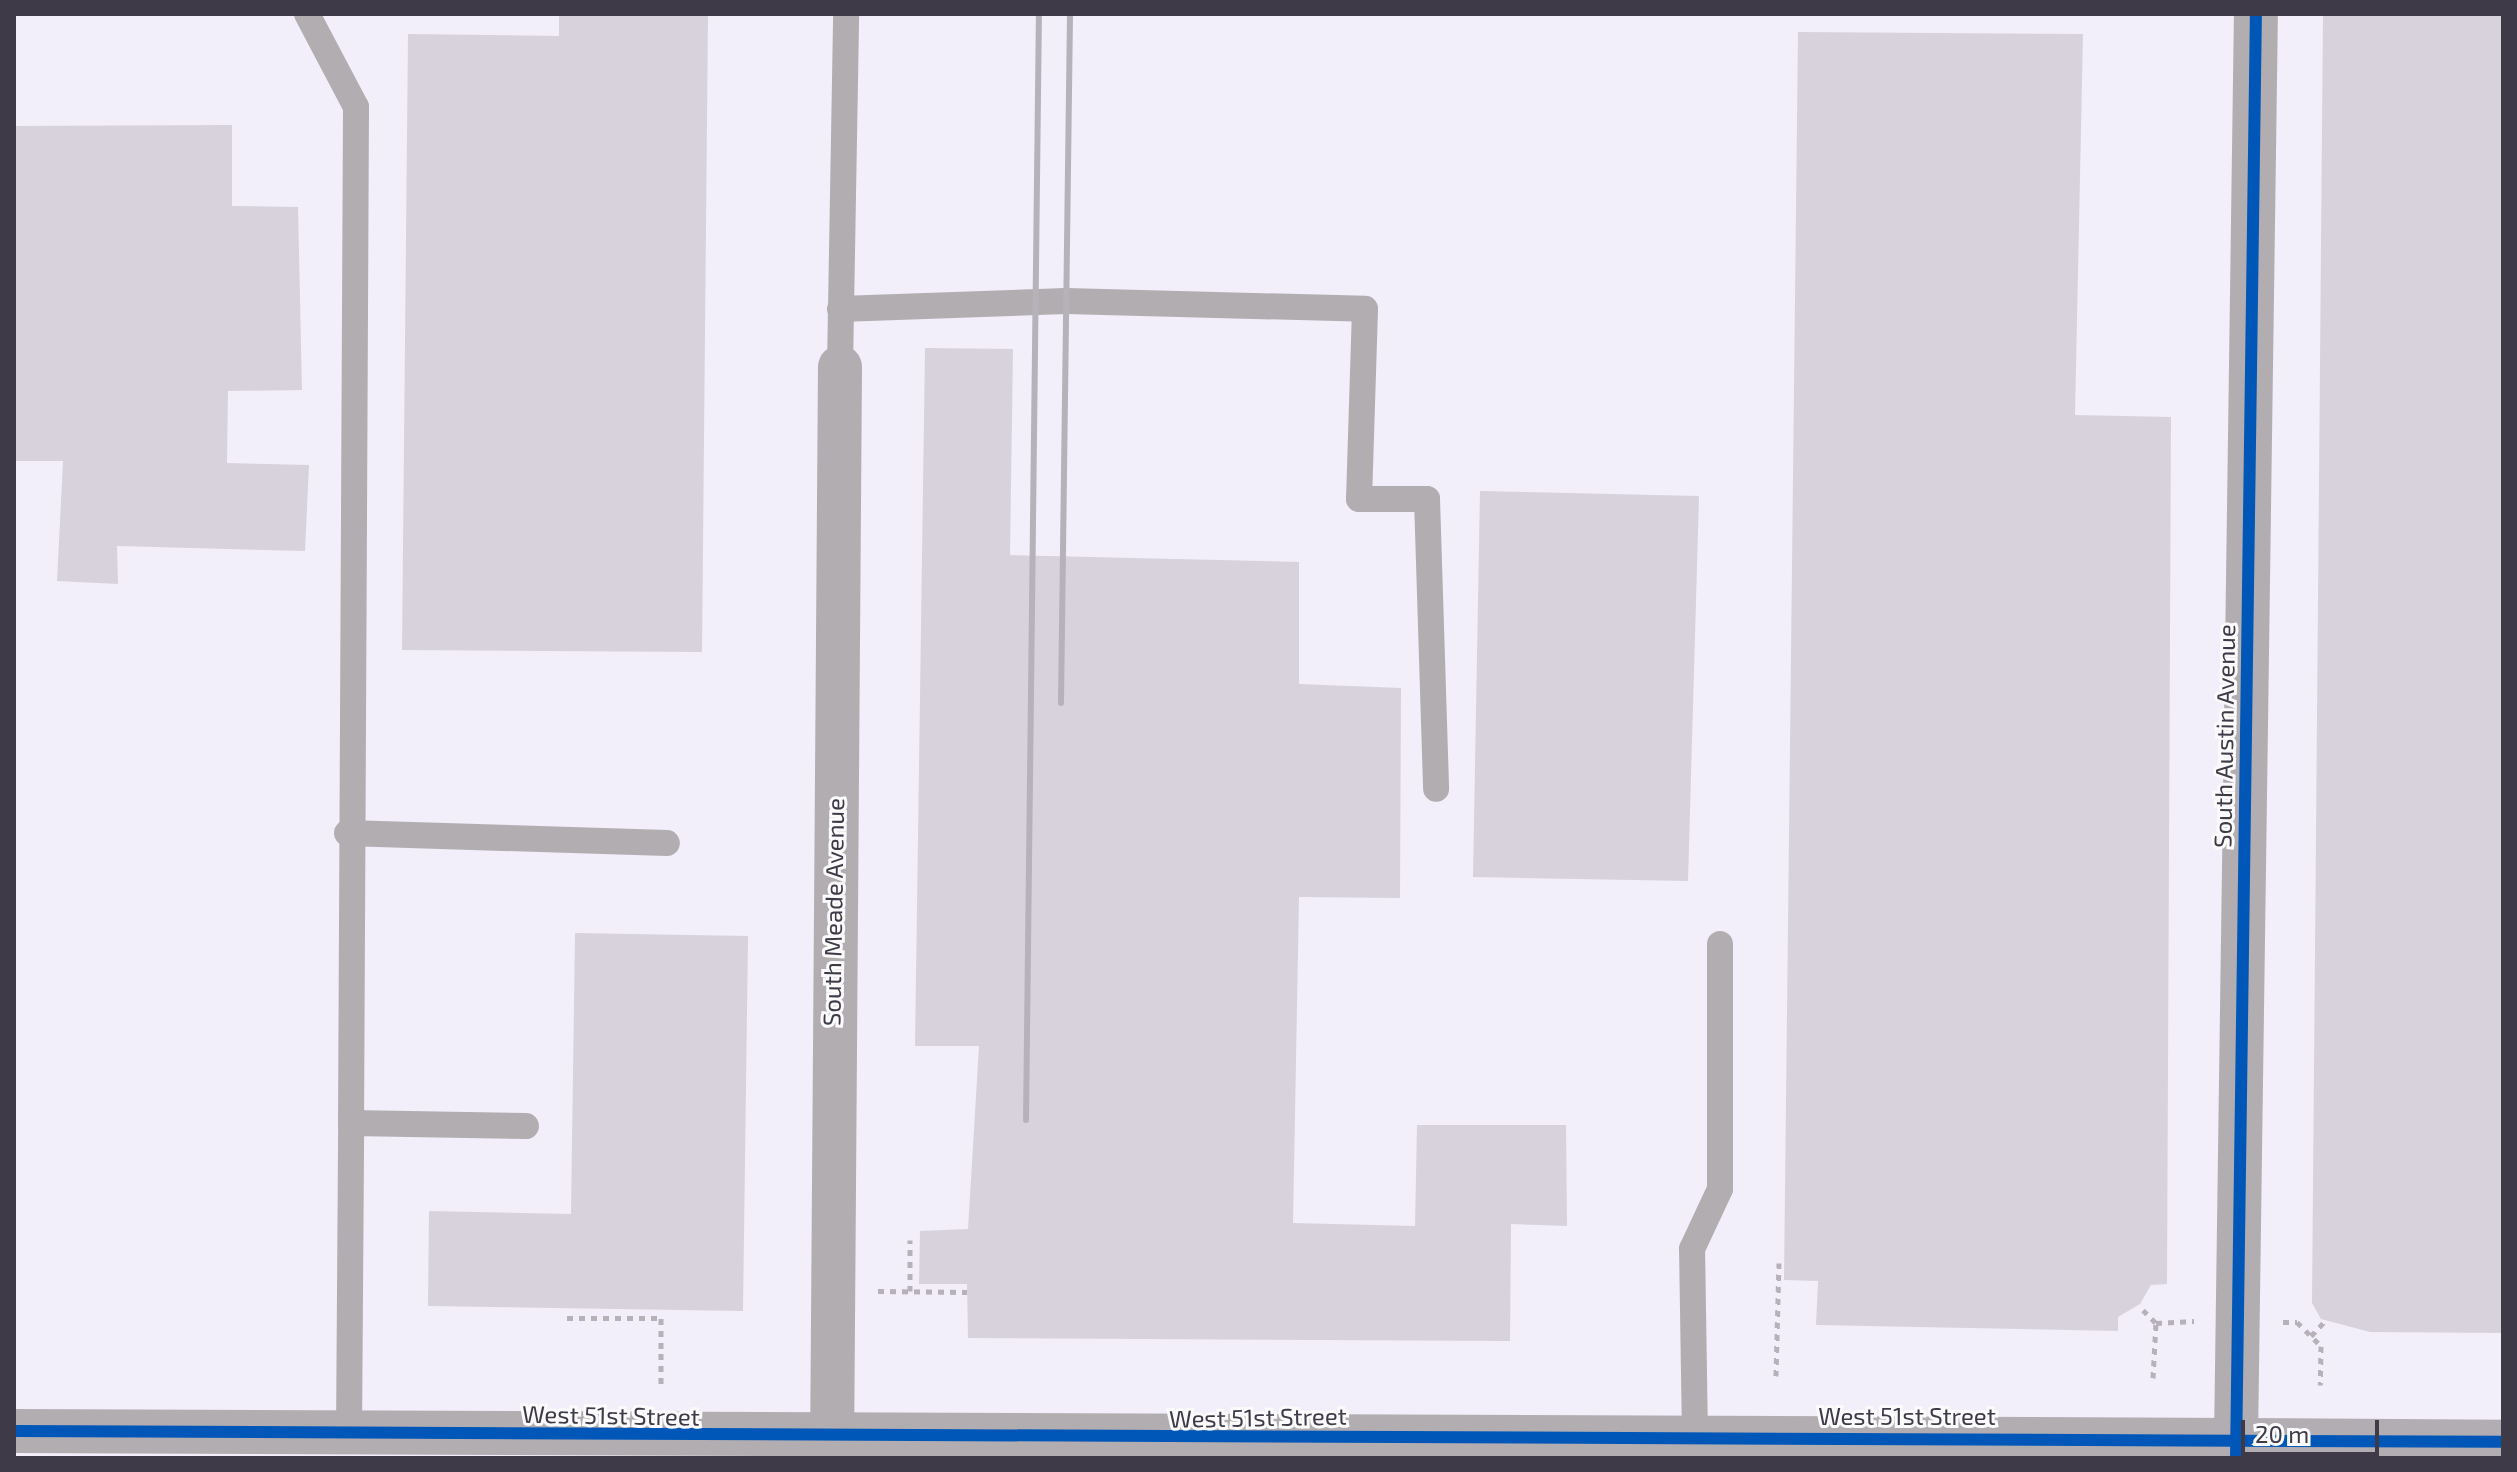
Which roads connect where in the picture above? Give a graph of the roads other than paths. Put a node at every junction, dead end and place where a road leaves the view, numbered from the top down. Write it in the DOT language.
graph roads {
  1 [pos="846,14"];
  2 [pos="2256,14"];
  3 [pos="314,17"];
  4 [pos="840,309"];
  5 [pos="840,367"];
  6 [pos="1436,789"];
  7 [pos="347,833"];
  8 [pos="667,843"];
  9 [pos="1720,944"];
  10 [pos="351,1123"];
  11 [pos="526,1126"];
  12 [pos="14,1431"];
  13 [pos="349,1436"];
  14 [pos="1695,1437"];
  15 [pos="2503,1442"];
  16 [pos="123,1446"];
  17 [pos="473,1447"];
  18 [pos="1533,1447"];
  19 [pos="1885,1448"];
  20 [pos="832,1449"];
  21 [pos="1182,1449"];
  22 [pos="2236,1449"];
  1 -- 4 [label="lane"];
  2 -- 22 [label="street, South Austin Avenue"];
  3 -- 7 [label="lane"];
  4 -- 5 [label="lane"];
  4 -- 6 [label="lane"];
  5 -- 20 [label="street, South Meade Avenue"];
  7 -- 8 [label="lane"];
  7 -- 10 [label="lane"];
  9 -- 14 [label="lane"];
  10 -- 11 [label="lane"];
  10 -- 13 [label="lane"];
  12 -- 16 [label="street, West 51st Street"];
  13 -- 16 [label="street, West 51st Street"];
  13 -- 17 [label="street, West 51st Street"];
  14 -- 18 [label="street, West 51st Street"];
  14 -- 19 [label="street, West 51st Street"];
  15 -- 22 [label="street, West 51st Street"];
  17 -- 20 [label="street, West 51st Street"];
  18 -- 21 [label="street, West 51st Street"];
  19 -- 22 [label="street, West 51st Street"];
  20 -- 21 [label="street, West 51st Street"];
}
